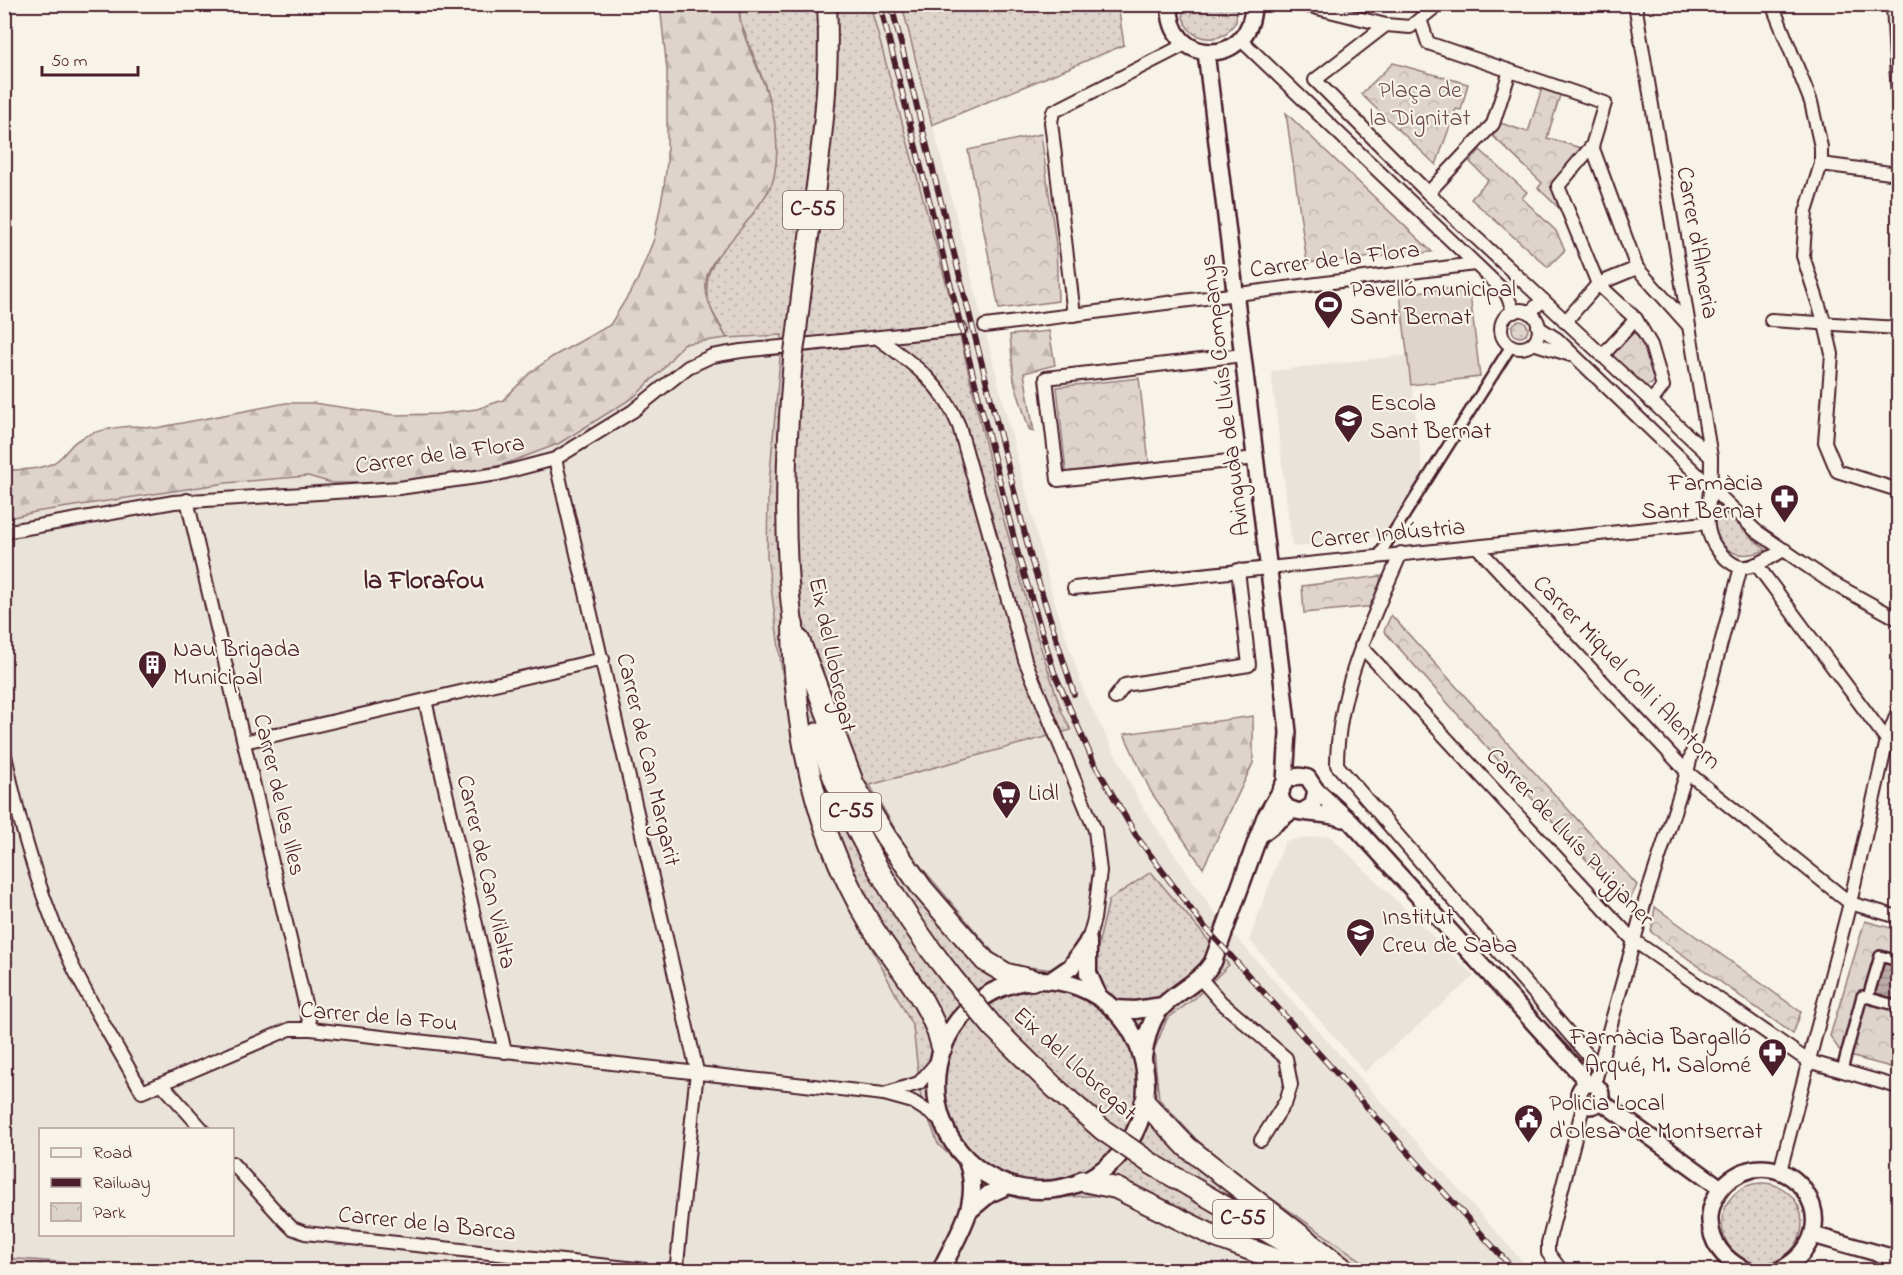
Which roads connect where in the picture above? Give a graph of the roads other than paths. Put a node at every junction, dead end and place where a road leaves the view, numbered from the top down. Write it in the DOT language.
graph roads {
  1 [pos="827,4"];
  2 [pos="1170,4"];
  3 [pos="1252,4"];
  4 [pos="1300,4"];
  5 [pos="1439,4"];
  6 [pos="1635,4"];
  7 [pos="1772,4"];
  8 [pos="1893,4"];
  9 [pos="1420,19"];
  10 [pos="1386,25"];
  11 [pos="1241,40"];
  12 [pos="1897,40"];
  13 [pos="1186,44"];
  14 [pos="1206,52"];
  15 [pos="1510,71"];
  16 [pos="1899,99"];
  17 [pos="1592,146"];
  18 [pos="1821,164"];
  19 [pos="1899,174"];
  20 [pos="1428,193"];
  21 [pos="1475,264"];
  22 [pos="1636,268"];
  23 [pos="1598,284"];
  24 [pos="1236,294"];
  25 [pos="1543,300"];
  26 [pos="1514,312"];
  27 [pos="1529,314"];
  28 [pos="1074,315"];
  29 [pos="1636,319"];
  30 [pos="1771,321"];
  31 [pos="1565,322"];
  32 [pos="1826,324"];
  33 [pos="985,326"];
  34 [pos="1689,326"];
  35 [pos="1538,327"];
  36 [pos="1899,328"];
  37 [pos="960,329"];
  38 [pos="879,339"];
  39 [pos="1533,343"];
  40 [pos="1511,346"];
  41 [pos="1243,355"];
  42 [pos="1602,356"];
  43 [pos="1576,357"];
  44 [pos="1652,402"];
  45 [pos="1711,457"];
  46 [pos="1256,458"];
  47 [pos="555,459"];
  48 [pos="1711,488"];
  49 [pos="1899,490"];
  50 [pos="187,500"];
  51 [pos="1706,523"];
  52 [pos="4,532"];
  53 [pos="1479,548"];
  54 [pos="1785,550"];
  55 [pos="1401,553"];
  56 [pos="1378,557"];
  57 [pos="1756,564"];
  58 [pos="1269,566"];
  59 [pos="1741,567"];
  60 [pos="1238,570"];
  61 [pos="1074,588"];
  62 [pos="1899,619"];
  63 [pos="794,625"];
  64 [pos="1361,646"];
  65 [pos="603,659"];
  66 [pos="1115,698"];
  67 [pos="425,700"];
  68 [pos="1899,711"];
  69 [pos="1288,732"];
  70 [pos="1887,740"];
  71 [pos="244,742"];
  72 [pos="1899,747"];
  73 [pos="4,750"];
  74 [pos="1687,772"];
  75 [pos="1304,776"];
  76 [pos="1283,786"];
  77 [pos="1316,790"];
  78 [pos="1298,810"];
  79 [pos="1352,822"];
  80 [pos="1258,837"];
  81 [pos="1850,903"];
  82 [pos="1899,916"];
  83 [pos="1634,940"];
  84 [pos="1088,941"];
  85 [pos="1899,961"];
  86 [pos="1200,978"];
  87 [pos="1032,980"];
  88 [pos="1052,980"];
  89 [pos="1098,996"];
  90 [pos="1868,998"];
  91 [pos="1163,1006"];
  92 [pos="1899,1006"];
  93 [pos="1114,1009"];
  94 [pos="311,1029"];
  95 [pos="505,1052"];
  96 [pos="940,1054"];
  97 [pos="1143,1057"];
  98 [pos="1808,1061"];
  99 [pos="1598,1067"];
  100 [pos="1842,1070"];
  101 [pos="697,1071"];
  102 [pos="163,1085"];
  103 [pos="1590,1085"];
  104 [pos="1899,1087"];
  105 [pos="884,1094"];
  106 [pos="1145,1102"];
  107 [pos="1591,1102"];
  108 [pos="941,1120"];
  109 [pos="201,1128"];
  110 [pos="1261,1140"];
  111 [pos="967,1160"];
  112 [pos="234,1165"];
  113 [pos="1780,1171"];
  114 [pos="1083,1181"];
  115 [pos="1009,1185"];
  116 [pos="1721,1188"];
  117 [pos="968,1213"];
  118 [pos="1814,1234"];
  119 [pos="1899,1258"];
  120 [pos="646,1270"];
  121 [pos="670,1270"];
  122 [pos="941,1270"];
  123 [pos="1305,1270"];
  124 [pos="1335,1270"];
  125 [pos="1345,1270"];
  126 [pos="1561,1270"];
  127 [pos="1745,1270"];
  128 [pos="1780,1270"];
  1 -- 63 [label="main road, Eix del Llobregat / C-55, bridge"];
  2 -- 13 [label="street"];
  3 -- 11 [label="street"];
  4 -- 10 [label="street"];
  5 -- 9 [label="street"];
  6 -- 34 [label="street, Carrer d'Almeria"];
  7 -- 18 [label="street"];
  8 -- 12 [label="street"];
  9 -- 10 [label="street"];
  9 -- 15 [label="street"];
  10 -- 20 [label="street"];
  11 -- 14 [label="street"];
  11 -- 21 [label="street"];
  12 -- 16 [label="street"];
  13 -- 14 [label="street"];
  13 -- 28 [label="street"];
  14 -- 24 [label="street, Avinguda de Lluís Companys"];
  15 -- 17 [label="street"];
  15 -- 20 [label="street"];
  17 -- 22 [label="street"];
  17 -- 23 [label="street"];
  18 -- 19 [label="street"];
  18 -- 32 [label="street"];
  20 -- 25 [label="street"];
  21 -- 24 [label="street, Carrer de la Flora"];
  21 -- 26 [label="street"];
  22 -- 23 [label="street"];
  22 -- 34 [label="street"];
  23 -- 29 [label="street"];
  23 -- 31 [label="street"];
  24 -- 28 [label="street, Carrer de la Flora"];
  24 -- 41 [label="street, Avinguda de Lluís Companys"];
  25 -- 27 [label="street"];
  25 -- 31 [label="street"];
  26 -- 27 [label="street"];
  26 -- 40 [label="street"];
  27 -- 35 [label="street"];
  28 -- 33 [label="street, Carrer de la Flora"];
  29 -- 42 [label="street"];
  29 -- 44 [label="street"];
  30 -- 32 [label="street"];
  31 -- 42 [label="street"];
  32 -- 36 [label="street"];
  32 -- 49 [label="street"];
  34 -- 45 [label="street, Carrer d'Almeria"];
  35 -- 39 [label="street"];
  35 -- 43 [label="street"];
  37 -- 38 [label="street, Carrer de la Flora"];
  38 -- 47 [label="street, Carrer de la Flora"];
  38 -- 84 [label="street"];
  39 -- 40 [label="street"];
  39 -- 43 [label="street"];
  40 -- 56 [label="street"];
  41 -- 46 [label="street, Avinguda de Lluís Companys"];
  41 -- 46 [label="street"];
  42 -- 44 [label="street"];
  43 -- 48 [label="street"];
  44 -- 45 [label="street"];
  45 -- 48 [label="street, Carrer d'Almeria"];
  46 -- 58 [label="street, Avinguda de Lluís Companys"];
  47 -- 50 [label="street, Carrer de la Flora"];
  47 -- 65 [label="street, Carrer de Can Margarit"];
  48 -- 51 [label="street, Carrer d'Almeria"];
  48 -- 54 [label="street"];
  50 -- 52 [label="street, Carrer de la Flora"];
  50 -- 71 [label="street, Carrer de les Illes"];
  51 -- 53 [label="street, Carrer Indústria"];
  51 -- 59 [label="street"];
  53 -- 55 [label="street, Carrer Indústria"];
  53 -- 74 [label="street, Carrer Miquel Coll i Alentorn"];
  54 -- 57 [label="street"];
  54 -- 62 [label="street"];
  55 -- 56 [label="street, Carrer Indústria"];
  55 -- 64 [label="street"];
  56 -- 58 [label="street, Carrer Indústria"];
  57 -- 59 [label="street"];
  57 -- 70 [label="street"];
  58 -- 60 [label="street, Carrer Indústria"];
  58 -- 69 [label="street, Avinguda de Lluís Companys"];
  59 -- 74 [label="street"];
  60 -- 61 [label="street, Carrer Indústria"];
  60 -- 66 [label="street"];
  63 -- 87 [label="highway"];
  63 -- 96 [label="highway"];
  63 -- 124 [label="highway, Eix del Llobregat / C-55, bridge"];
  64 -- 83 [label="street, Carrer de Lluís Puigjaner"];
  64 -- 99 [label="street"];
  65 -- 67 [label="street"];
  65 -- 101 [label="street, Carrer de Can Margarit"];
  67 -- 71 [label="street"];
  67 -- 95 [label="street, Carrer de Can Vilalta"];
  68 -- 70 [label="street"];
  69 -- 75 [label="street"];
  69 -- 76 [label="street"];
  70 -- 72 [label="street"];
  70 -- 81 [label="street"];
  71 -- 94 [label="street, Carrer de les Illes"];
  73 -- 102 [label="street, Carrer de la Fou"];
  74 -- 81 [label="street, Carrer Miquel Coll i Alentorn"];
  74 -- 83 [label="street"];
  75 -- 76 [label="street"];
  75 -- 77 [label="street"];
  76 -- 78 [label="street"];
  76 -- 80 [label="main road"];
  77 -- 78 [label="street"];
  77 -- 79 [label="street"];
  78 -- 79 [label="street"];
  78 -- 80 [label="main road"];
  79 -- 103 [label="street"];
  80 -- 86 [label="main road"];
  81 -- 82 [label="street, Carrer Miquel Coll i Alentorn"];
  81 -- 98 [label="street"];
  83 -- 98 [label="street, Carrer de Lluís Puigjaner"];
  83 -- 99 [label="street"];
  84 -- 88 [label="main road"];
  84 -- 89 [label="main road"];
  85 -- 90 [label="street"];
  86 -- 91 [label="main road"];
  86 -- 110 [label="street"];
  87 -- 88 [label="main road"];
  87 -- 96 [label="main road"];
  88 -- 89 [label="main road"];
  89 -- 93 [label="main road"];
  90 -- 92 [label="street"];
  90 -- 100 [label="street"];
  91 -- 93 [label="main road"];
  91 -- 97 [label="main road"];
  93 -- 97 [label="main road"];
  94 -- 95 [label="street, Carrer de la Fou"];
  94 -- 102 [label="street, Carrer de la Fou"];
  95 -- 101 [label="street, Carrer de la Fou"];
  96 -- 105 [label="street, Carrer de la Fou"];
  96 -- 108 [label="main road"];
  97 -- 106 [label="main road"];
  98 -- 100 [label="street, Carrer de Lluís Puigjaner"];
  98 -- 113 [label="street"];
  99 -- 103 [label="street"];
  100 -- 104 [label="street, Carrer de Lluís Puigjaner"];
  101 -- 105 [label="street, Carrer de la Fou"];
  101 -- 121 [label="street"];
  102 -- 109 [label="street"];
  103 -- 107 [label="street"];
  105 -- 108 [label="street, Carrer de la Fou"];
  106 -- 114 [label="main road"];
  106 -- 125 [label="highway"];
  107 -- 116 [label="street"];
  107 -- 126 [label="street"];
  108 -- 111 [label="main road"];
  111 -- 115 [label="main road"];
  111 -- 117 [label="main road"];
  112 -- 120 [label="street, Carrer de la Barca"];
  113 -- 116 [label="street"];
  113 -- 118 [label="street"];
  114 -- 115 [label="main road"];
  114 -- 123 [label="highway"];
  115 -- 117 [label="main road"];
  116 -- 127 [label="street"];
  117 -- 122 [label="main road"];
  118 -- 119 [label="street"];
  118 -- 128 [label="street"];
}
